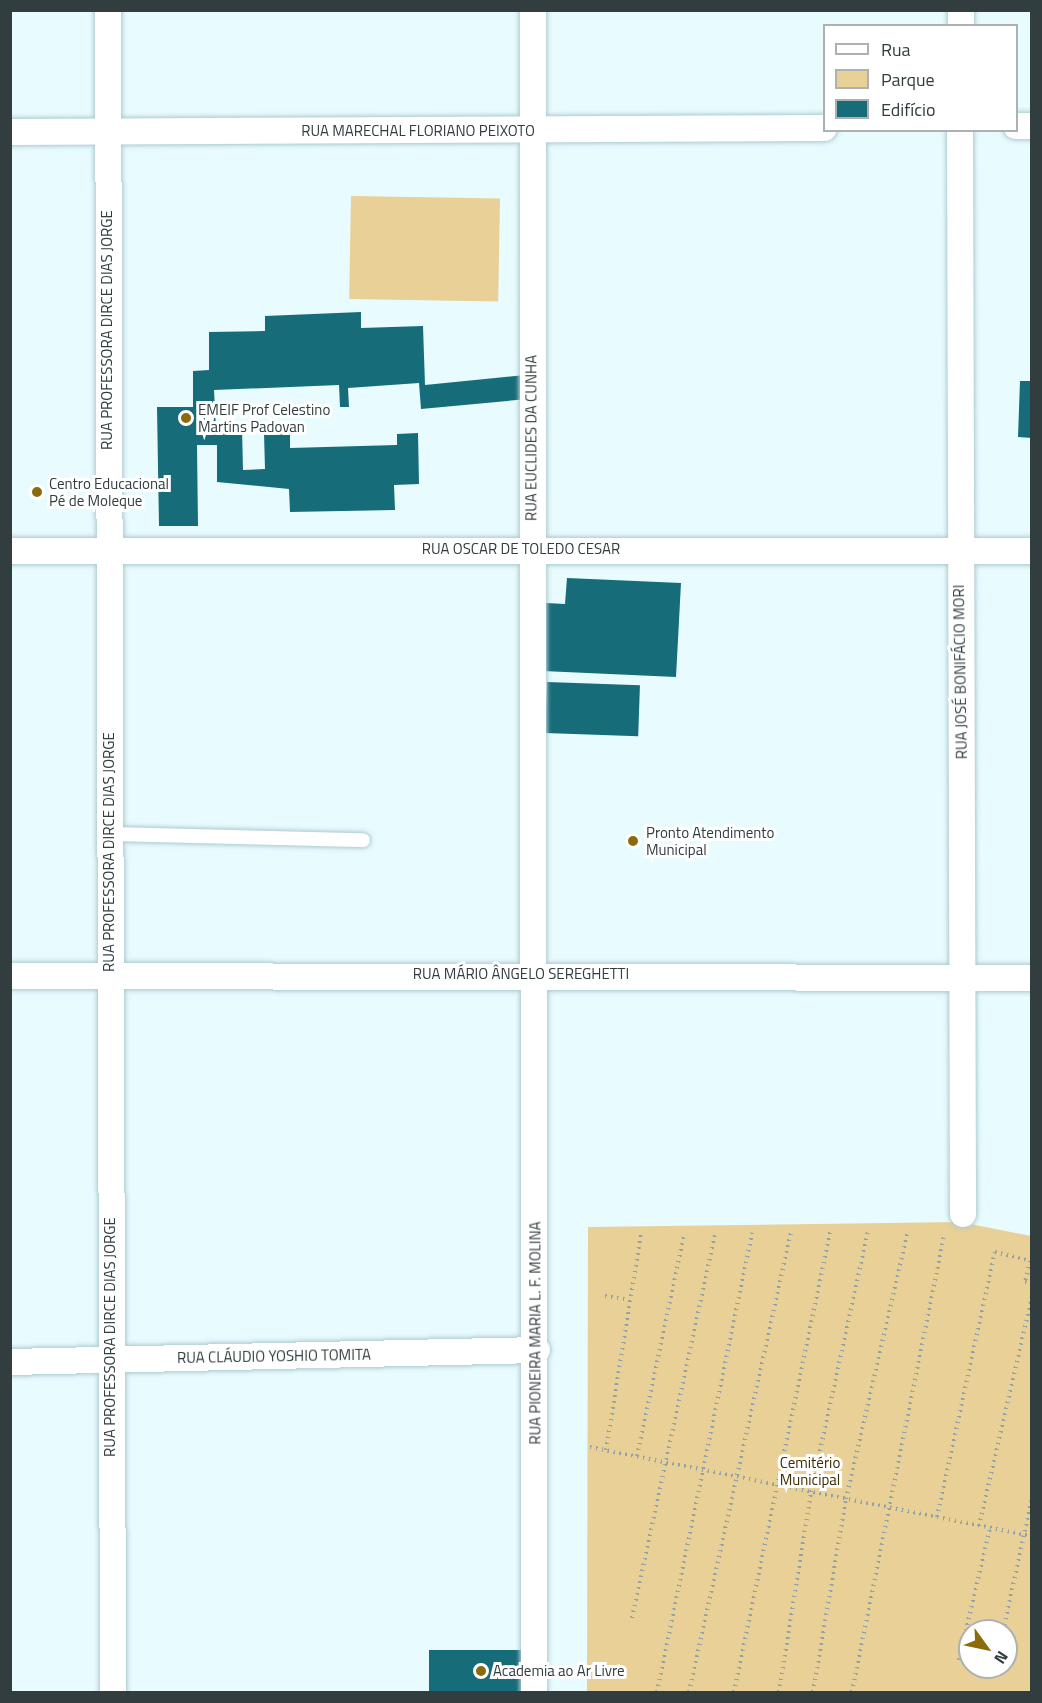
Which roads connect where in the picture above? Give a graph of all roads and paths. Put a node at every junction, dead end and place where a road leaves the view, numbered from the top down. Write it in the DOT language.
graph roads {
  1 [pos="108,10"];
  2 [pos="533,10"];
  3 [pos="823,128"];
  4 [pos="107,131"];
  5 [pos="533,131"];
  6 [pos="10,132"];
  7 [pos="960,132"];
  8 [pos="530,548"];
  9 [pos="10,551"];
  10 [pos="106,551"];
  11 [pos="959,551"];
  12 [pos="1032,551"];
  13 [pos="109,834"];
  14 [pos="363,840"];
  15 [pos="531,973"];
  16 [pos="10,976"];
  17 [pos="110,976"];
  18 [pos="962,978"];
  19 [pos="1032,978"];
  20 [pos="954,1221"];
  21 [pos="868,1231"];
  22 [pos="908,1231"];
  23 [pos="830,1232"];
  24 [pos="715,1233"];
  25 [pos="752,1233"];
  26 [pos="791,1233"];
  27 [pos="641,1234"];
  28 [pos="684,1234"];
  29 [pos="1032,1283"];
  30 [pos="605,1296"];
  31 [pos="1032,1297"];
  32 [pos="629,1300"];
  33 [pos="537,1350"];
  34 [pos="109,1360"];
  35 [pos="10,1362"];
  36 [pos="590,1447"];
  37 [pos="606,1450"];
  38 [pos="637,1456"];
  39 [pos="668,1462"];
  40 [pos="700,1469"];
  41 [pos="735,1476"];
  42 [pos="775,1485"];
  43 [pos="811,1492"];
  44 [pos="1032,1498"];
  45 [pos="846,1499"];
  46 [pos="886,1507"];
  47 [pos="937,1517"];
  48 [pos="979,1526"];
  49 [pos="990,1528"];
  50 [pos="1024,1534"];
  51 [pos="1032,1536"];
  52 [pos="632,1618"];
  53 [pos="969,1619"];
  54 [pos="1006,1619"];
  55 [pos="113,1692"];
  56 [pos="534,1692"];
  57 [pos="657,1692"];
  58 [pos="689,1692"];
  59 [pos="734,1692"];
  60 [pos="779,1692"];
  61 [pos="813,1692"];
  62 [pos="852,1692"];
  1 -- 4 [label="street, RUA PROFESSORA DIRCE DIAS JORGE"];
  2 -- 5 [label="street, RUA EUCLIDES DA CUNHA"];
  3 -- 5 [label="street, RUA MARECHAL FLORIANO PEIXOTO"];
  4 -- 5 [label="street, RUA MARECHAL FLORIANO PEIXOTO"];
  4 -- 6 [label="street, RUA MARECHAL FLORIANO PEIXOTO"];
  4 -- 10 [label="street, RUA PROFESSORA DIRCE DIAS JORGE"];
  5 -- 8 [label="street, RUA EUCLIDES DA CUNHA"];
  7 -- 11 [label="street, RUA JOSÉ BONIFÁCIO MORI"];
  8 -- 10 [label="street, RUA OSCAR DE TOLEDO CESAR"];
  8 -- 11 [label="street, RUA OSCAR DE TOLEDO CESAR"];
  8 -- 15 [label="street, RUA EUCLIDES DA CUNHA"];
  9 -- 10 [label="street, RUA OSCAR DE TOLEDO CESAR"];
  10 -- 13 [label="street, RUA PROFESSORA DIRCE DIAS JORGE"];
  11 -- 12 [label="street, RUA OSCAR DE TOLEDO CESAR"];
  11 -- 18 [label="street, RUA JOSÉ BONIFÁCIO MORI"];
  13 -- 14 [label="lane"];
  13 -- 17 [label="street, RUA PROFESSORA DIRCE DIAS JORGE"];
  15 -- 17 [label="street, RUA MÁRIO ÂNGELO SEREGHETTI"];
  15 -- 18 [label="street, RUA MÁRIO ÂNGELO SEREGHETTI"];
  15 -- 33 [label="street, RUA PIONEIRA MARIA L. F. MOLINA"];
  16 -- 17 [label="street, RUA MÁRIO ÂNGELO SEREGHETTI"];
  17 -- 34 [label="street, RUA PROFESSORA DIRCE DIAS JORGE"];
  18 -- 19 [label="street, RUA MÁRIO ÂNGELO SEREGHETTI"];
  18 -- 20 [label="street, RUA JOSÉ BONIFÁCIO MORI"];
  20 -- 46 [label="path"];
  21 -- 43 [label="path"];
  22 -- 45 [label="path"];
  23 -- 42 [label="path"];
  24 -- 39 [label="path"];
  25 -- 40 [label="path"];
  26 -- 41 [label="path"];
  27 -- 32 [label="path"];
  28 -- 38 [label="path"];
  29 -- 47 [label="path"];
  30 -- 32 [label="path"];
  31 -- 48 [label="path"];
  32 -- 37 [label="path"];
  33 -- 34 [label="street, RUA CLÁUDIO YOSHIO TOMITA"];
  33 -- 56 [label="street, RUA PIONEIRA MARIA L. F. MOLINA"];
  34 -- 35 [label="street, RUA CLÁUDIO YOSHIO TOMITA"];
  34 -- 55 [label="street, RUA PROFESSORA DIRCE DIAS JORGE"];
  36 -- 37 [label="path"];
  37 -- 38 [label="path"];
  38 -- 39 [label="path"];
  39 -- 40 [label="path"];
  39 -- 52 [label="path"];
  40 -- 41 [label="path"];
  40 -- 57 [label="path"];
  41 -- 42 [label="path"];
  41 -- 58 [label="path"];
  42 -- 43 [label="path"];
  42 -- 59 [label="path"];
  43 -- 45 [label="path"];
  43 -- 60 [label="path"];
  44 -- 50 [label="path"];
  45 -- 46 [label="path"];
  45 -- 61 [label="path"];
  46 -- 47 [label="path"];
  46 -- 62 [label="path"];
  47 -- 48 [label="path"];
  48 -- 49 [label="path"];
  49 -- 50 [label="path"];
  49 -- 53 [label="path"];
  50 -- 51 [label="path"];
  50 -- 54 [label="path"];
}
